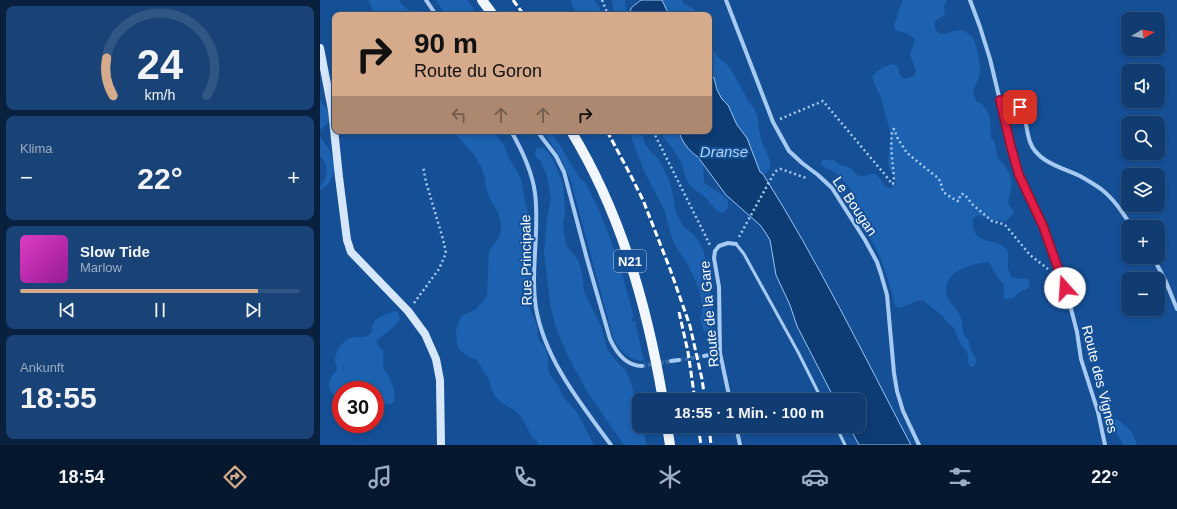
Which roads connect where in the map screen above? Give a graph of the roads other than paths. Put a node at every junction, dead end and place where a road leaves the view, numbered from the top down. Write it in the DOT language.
graph roads {
  1 [pos="426,0"];
  2 [pos="482,0"];
  3 [pos="726,0"];
  4 [pos="970,0"];
  5 [pos="434,12"];
  6 [pos="491,12"];
  7 [pos="320,48"];
  8 [pos="1000,100"];
  9 [pos="332,110"];
  10 [pos="335,134"];
  11 [pos="513,134"];
  12 [pos="539,134"];
  13 [pos="573,134"];
  14 [pos="1127,220"];
  15 [pos="736,244"];
  16 [pos="1157,264"];
  17 [pos="1177,309"];
  18 [pos="720,353"];
  19 [pos="704,356"];
  20 [pos="680,360"];
  21 [pos="671,361"];
  22 [pos="642,366"];
  23 [pos="662,393"];
  24 [pos="729,393"];
  25 [pos="818,393"];
  26 [pos="668,433"];
  27 [pos="737,433"];
  28 [pos="839,433"];
  29 [pos="441,445"];
  30 [pos="611,445"];
  31 [pos="670,445"];
  32 [pos="740,445"];
  33 [pos="845,445"];
  34 [pos="919,445"];
  35 [pos="1105,445"];
  1 -- 5 [label="street"];
  2 -- 6 [label="main road"];
  3 -- 34 [label="street, Le Bougan"];
  4 -- 8 [label="street, Route des Vignes"];
  7 -- 9 [label="street"];
  8 -- 14 [label="street"];
  8 -- 35 [label="street, Route des Vignes"];
  10 -- 29 [label="street"];
  11 -- 30 [label="street, Rue Principale"];
  12 -- 22 [label="street"];
  13 -- 23 [label="main road, N21"];
  15 -- 18 [label="street, Route de la Gare"];
  15 -- 25 [label="lane"];
  16 -- 17 [label="street"];
  18 -- 19 [label="street"];
  18 -- 24 [label="street, Route de la Gare"];
  20 -- 21 [label="street"];
  26 -- 31 [label="main road"];
  27 -- 32 [label="street"];
  28 -- 33 [label="lane"];
}
